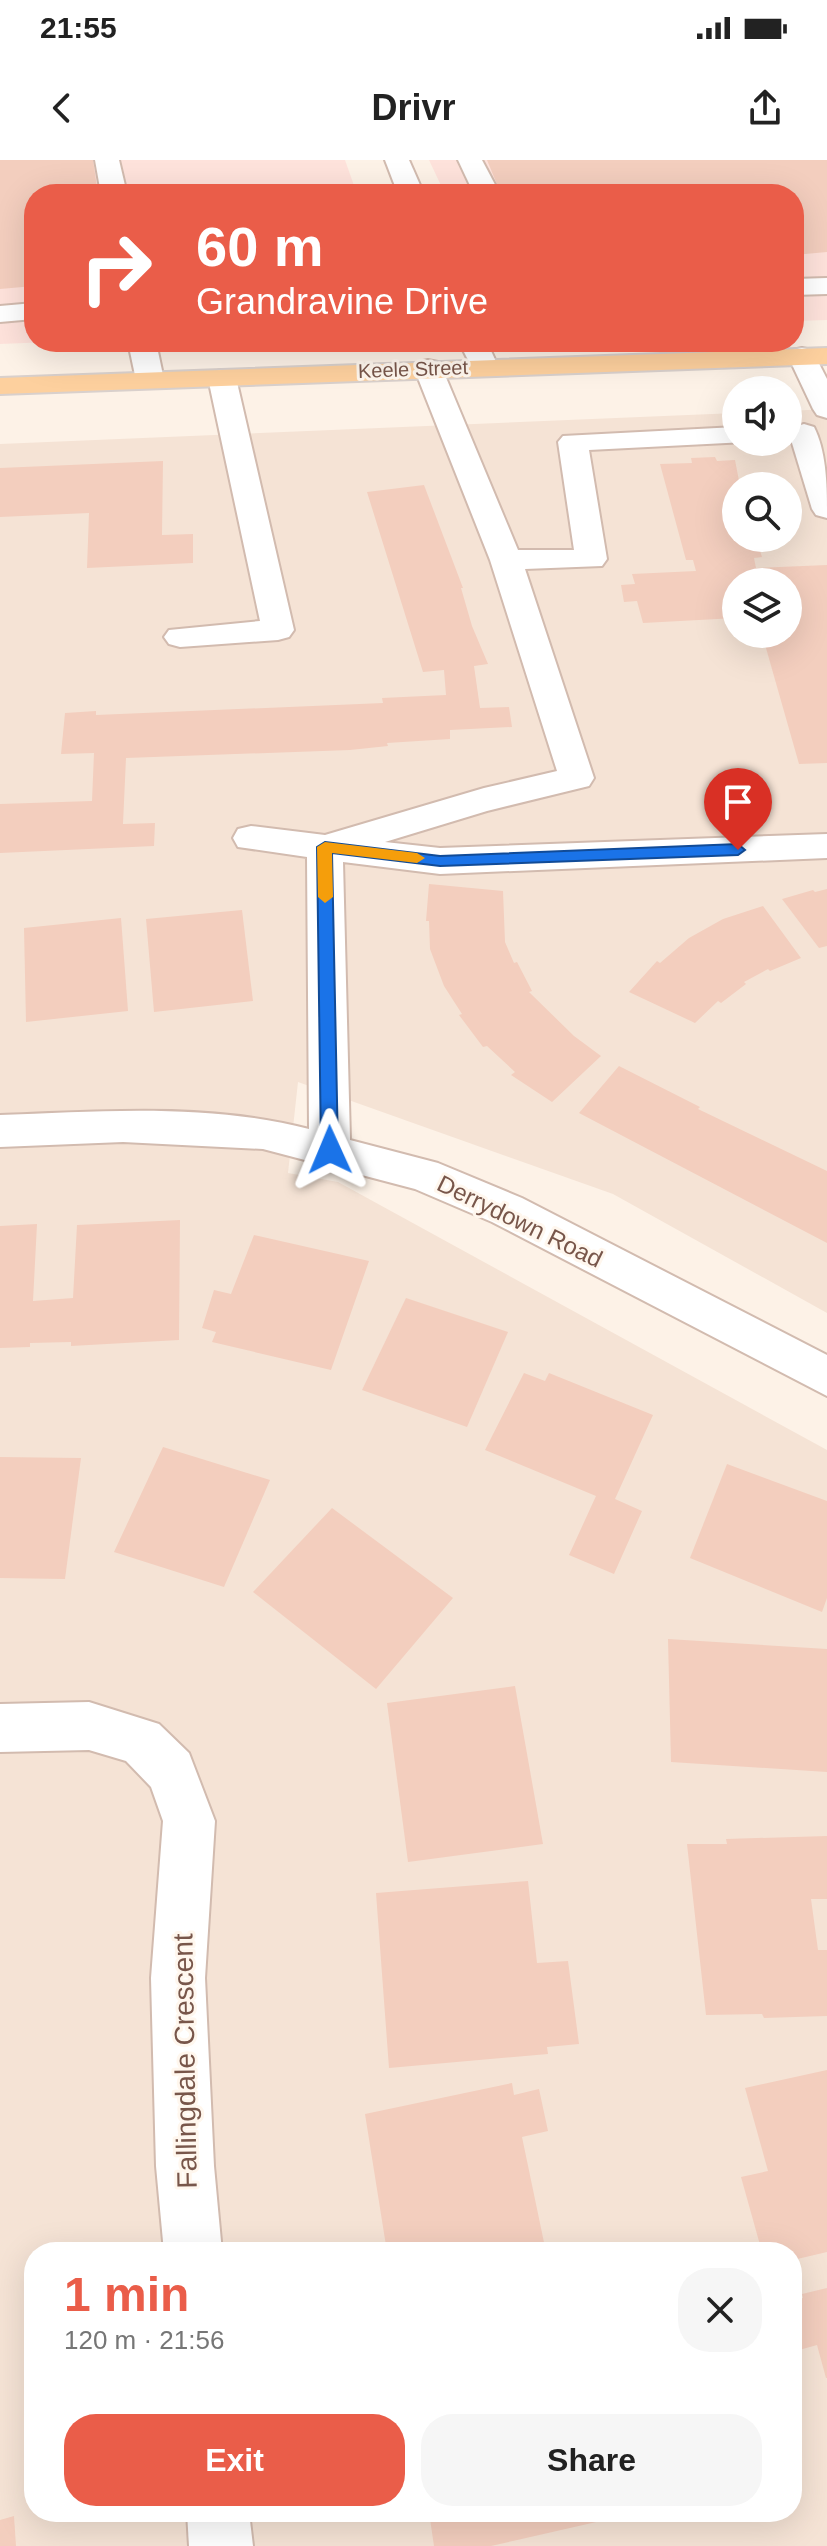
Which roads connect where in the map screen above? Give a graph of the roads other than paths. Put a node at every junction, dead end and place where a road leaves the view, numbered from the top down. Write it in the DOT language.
graph roads {
  1 [pos="107,160"];
  2 [pos="397,160"];
  3 [pos="470,160"];
  4 [pos="112,184"];
  5 [pos="407,184"];
  6 [pos="482,184"];
  7 [pos="827,286"];
  8 [pos="804,287"];
  9 [pos="24,312"];
  10 [pos="0,314"];
  11 [pos="144,352"];
  12 [pos="798,353"];
  13 [pos="479,354"];
  14 [pos="428,368"];
  15 [pos="222,378"];
  16 [pos="150,380"];
  17 [pos="0,386"];
  18 [pos="827,409"];
  19 [pos="806,433"];
  20 [pos="722,437"];
  21 [pos="827,509"];
  22 [pos="506,560"];
  23 [pos="180,637"];
  24 [pos="251,838"];
  25 [pos="827,846"];
  26 [pos="325,847"];
  27 [pos="0,1131"];
  28 [pos="330,1150"];
  29 [pos="827,1377"];
  30 [pos="0,1728"];
  31 [pos="192,2242"];
  32 [pos="219,2522"];
  33 [pos="221,2546"];
  1 -- 4 [label="street"];
  2 -- 5 [label="street"];
  3 -- 6 [label="street"];
  7 -- 8 [label="street"];
  9 -- 10 [label="street"];
  11 -- 16 [label="street"];
  12 -- 13 [label="main road, Keele Street"];
  12 -- 18 [label="street"];
  13 -- 14 [label="main road, Keele Street"];
  14 -- 15 [label="main road, Keele Street"];
  14 -- 22 [label="street"];
  15 -- 16 [label="main road, Keele Street"];
  15 -- 23 [label="street"];
  16 -- 17 [label="main road, Keele Street"];
  19 -- 21 [label="street"];
  20 -- 22 [label="street"];
  22 -- 26 [label="street"];
  24 -- 26 [label="street"];
  25 -- 26 [label="street"];
  26 -- 28 [label="street"];
  27 -- 28 [label="street, Derrydown Road"];
  28 -- 29 [label="street, Derrydown Road"];
  30 -- 31 [label="street, Fallingdale Crescent"];
  32 -- 33 [label="street"];
}
